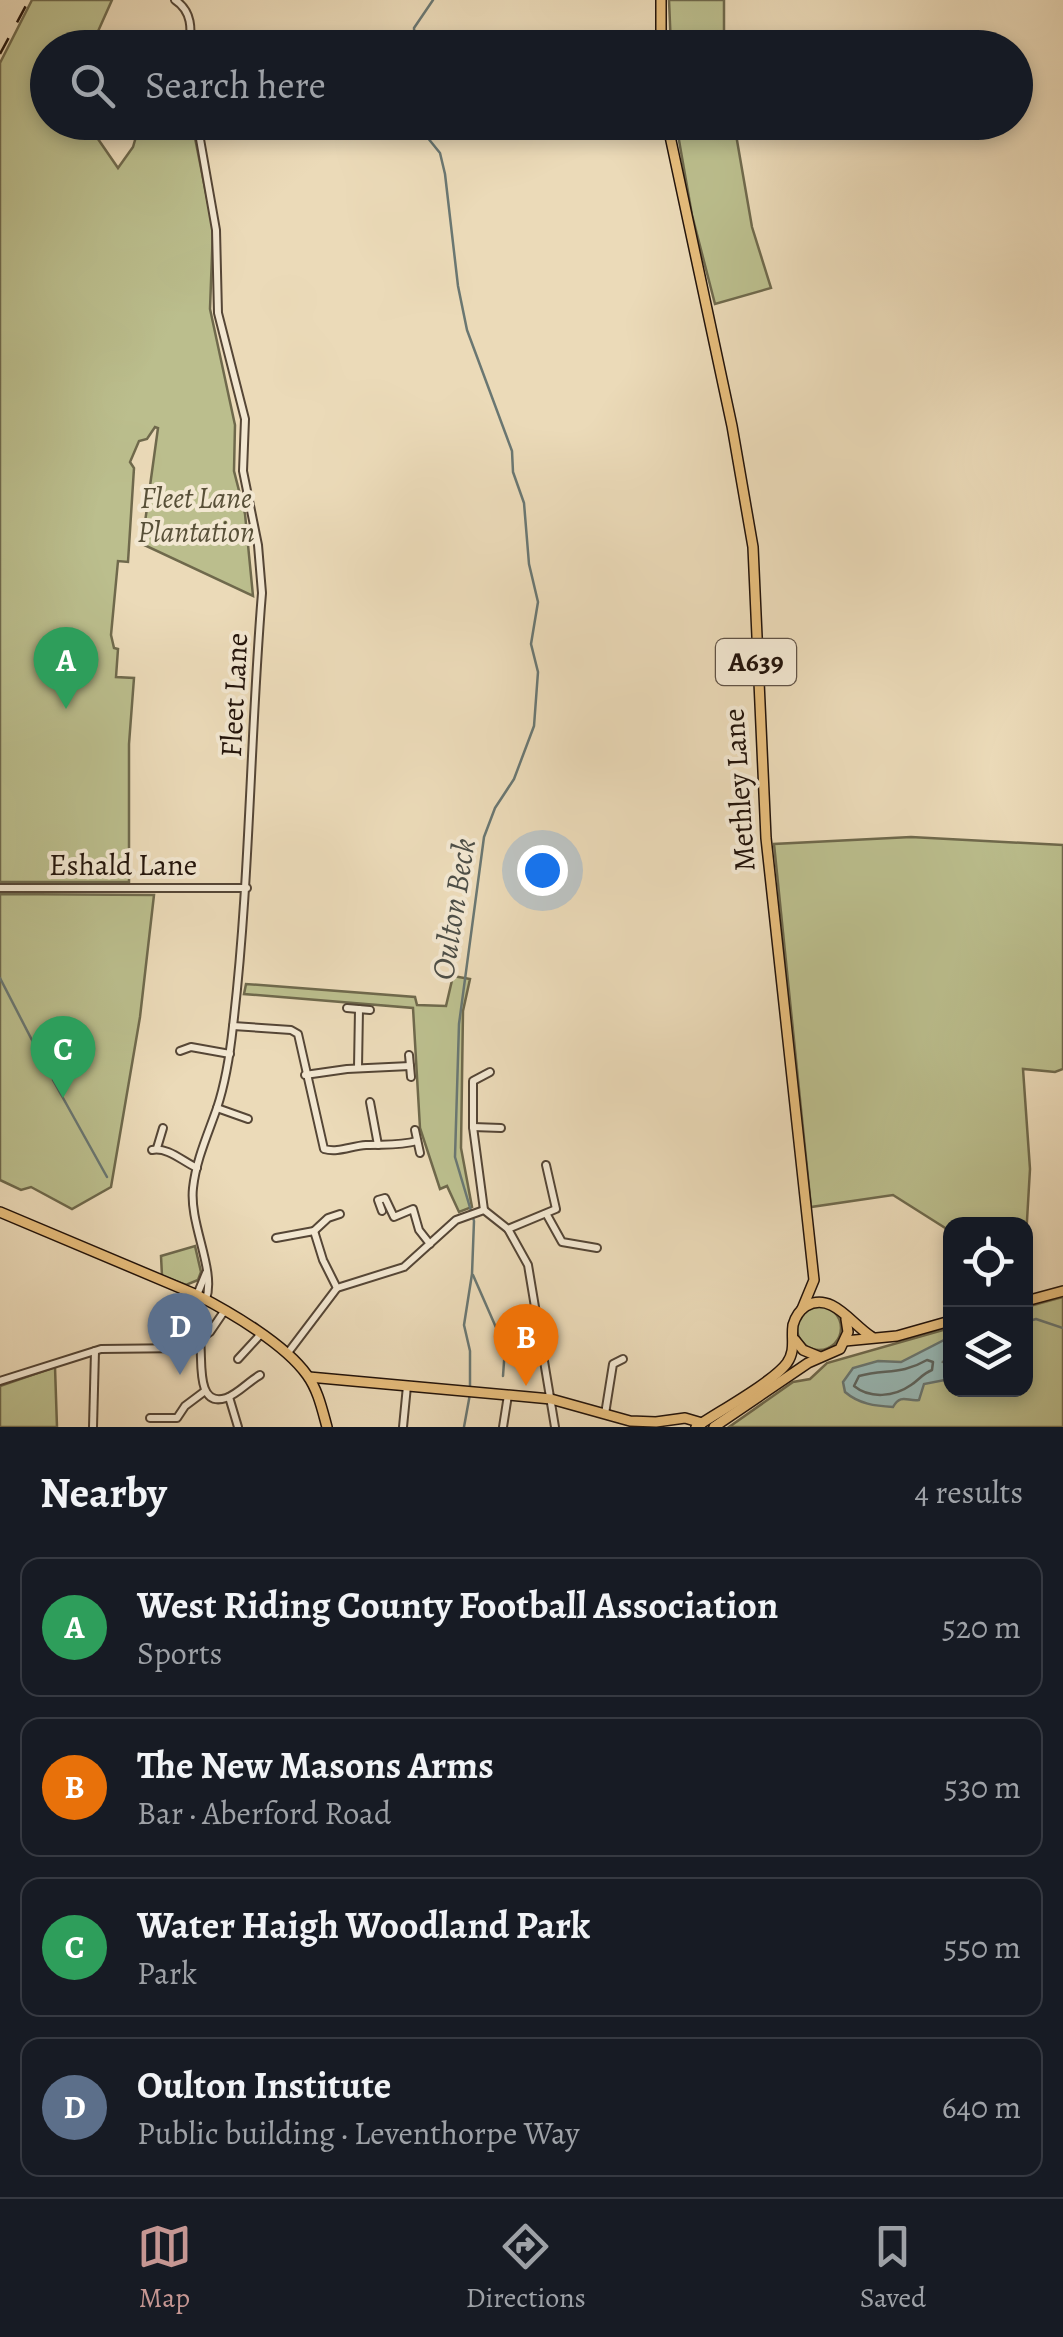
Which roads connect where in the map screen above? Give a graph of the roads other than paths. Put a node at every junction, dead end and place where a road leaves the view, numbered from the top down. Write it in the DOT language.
graph roads {
  1 [pos="175,0"];
  2 [pos="661,0"];
  3 [pos="190,30"];
  4 [pos="661,30"];
  5 [pos="200,140"];
  6 [pos="671,140"];
  7 [pos="0,888"];
  8 [pos="247,888"];
  9 [pos="347,1008"];
  10 [pos="359,1009"];
  11 [pos="370,1010"];
  12 [pos="234,1026"];
  13 [pos="178,1051"];
  14 [pos="230,1054"];
  15 [pos="409,1055"];
  16 [pos="410,1066"];
  17 [pos="358,1068"];
  18 [pos="490,1072"];
  19 [pos="305,1075"];
  20 [pos="411,1077"];
  21 [pos="370,1102"];
  22 [pos="216,1108"];
  23 [pos="248,1119"];
  24 [pos="474,1126"];
  25 [pos="163,1128"];
  26 [pos="501,1128"];
  27 [pos="415,1130"];
  28 [pos="417,1142"];
  29 [pos="378,1145"];
  30 [pos="420,1152"];
  31 [pos="546,1166"];
  32 [pos="196,1168"];
  33 [pos="480,1210"];
  34 [pos="382,1211"];
  35 [pos="0,1212"];
  36 [pos="340,1214"];
  37 [pos="548,1215"];
  38 [pos="508,1229"];
  39 [pos="314,1231"];
  40 [pos="276,1238"];
  41 [pos="430,1244"];
  42 [pos="597,1248"];
  43 [pos="814,1280"];
  44 [pos="338,1288"];
  45 [pos="1063,1291"];
  46 [pos="201,1297"];
  47 [pos="1033,1299"];
  48 [pos="835,1306"];
  49 [pos="802,1309"];
  50 [pos="226,1310"];
  51 [pos="845,1316"];
  52 [pos="943,1323"];
  53 [pos="260,1334"];
  54 [pos="872,1337"];
  55 [pos="794,1339"];
  56 [pos="200,1342"];
  57 [pos="846,1342"];
  58 [pos="95,1350"];
  59 [pos="287,1354"];
  60 [pos="820,1357"];
  61 [pos="238,1359"];
  62 [pos="623,1359"];
  63 [pos="260,1374"];
  64 [pos="309,1378"];
  65 [pos="0,1381"];
  66 [pos="407,1386"];
  67 [pos="206,1391"];
  68 [pos="508,1395"];
  69 [pos="230,1396"];
  70 [pos="551,1399"];
  71 [pos="605,1414"];
  72 [pos="150,1418"];
  73 [pos="699,1425"];
  74 [pos="93,1427"];
  75 [pos="238,1427"];
  76 [pos="327,1427"];
  77 [pos="403,1427"];
  78 [pos="503,1427"];
  79 [pos="555,1427"];
  80 [pos="714,1427"];
  1 -- 3 [label="street"];
  2 -- 4 [label="main road"];
  5 -- 8 [label="street, Fleet Lane"];
  6 -- 43 [label="main road, Methley Lane / A639"];
  7 -- 8 [label="street, Eshald Lane"];
  8 -- 12 [label="street, Fleet Lane"];
  9 -- 10 [label="street"];
  10 -- 11 [label="street"];
  10 -- 17 [label="street"];
  12 -- 14 [label="street, Fleet Lane"];
  12 -- 19 [label="street"];
  13 -- 14 [label="street"];
  14 -- 22 [label="street, Fleet Lane"];
  15 -- 16 [label="street"];
  16 -- 17 [label="street"];
  16 -- 20 [label="street"];
  17 -- 19 [label="street"];
  18 -- 24 [label="street"];
  19 -- 29 [label="street"];
  21 -- 29 [label="street"];
  22 -- 23 [label="street"];
  22 -- 32 [label="street, Fleet Lane"];
  24 -- 26 [label="street"];
  24 -- 33 [label="street"];
  25 -- 32 [label="street"];
  27 -- 28 [label="street"];
  28 -- 29 [label="street"];
  28 -- 30 [label="street"];
  31 -- 37 [label="street"];
  32 -- 46 [label="street, Fleet Lane"];
  33 -- 38 [label="street"];
  33 -- 41 [label="street"];
  34 -- 41 [label="street"];
  35 -- 46 [label="main road"];
  36 -- 39 [label="street"];
  37 -- 38 [label="street"];
  37 -- 42 [label="street"];
  38 -- 70 [label="street"];
  39 -- 40 [label="street"];
  39 -- 44 [label="street"];
  41 -- 44 [label="street"];
  43 -- 48 [label="main road"];
  43 -- 49 [label="main road, Methley Lane / A639"];
  44 -- 59 [label="street"];
  45 -- 47 [label="main road"];
  46 -- 50 [label="main road"];
  48 -- 49 [label="main road"];
  48 -- 51 [label="main road"];
  49 -- 55 [label="main road"];
  50 -- 53 [label="main road"];
  50 -- 56 [label="street"];
  51 -- 54 [label="main road"];
  51 -- 57 [label="main road"];
  52 -- 54 [label="main road"];
  53 -- 59 [label="main road"];
  53 -- 61 [label="street"];
  54 -- 57 [label="main road"];
  55 -- 60 [label="main road"];
  55 -- 73 [label="main road"];
  56 -- 58 [label="street"];
  56 -- 67 [label="street"];
  57 -- 60 [label="main road"];
  58 -- 65 [label="street"];
  58 -- 74 [label="street"];
  59 -- 64 [label="main road"];
  60 -- 80 [label="main road"];
  62 -- 71 [label="street"];
  63 -- 69 [label="street"];
  64 -- 66 [label="main road"];
  64 -- 76 [label="main road"];
  66 -- 68 [label="main road"];
  66 -- 77 [label="street"];
  67 -- 69 [label="street"];
  67 -- 72 [label="street"];
  68 -- 70 [label="main road"];
  68 -- 78 [label="street"];
  69 -- 75 [label="street"];
  70 -- 71 [label="main road"];
  70 -- 79 [label="street"];
  71 -- 73 [label="main road"];
}
